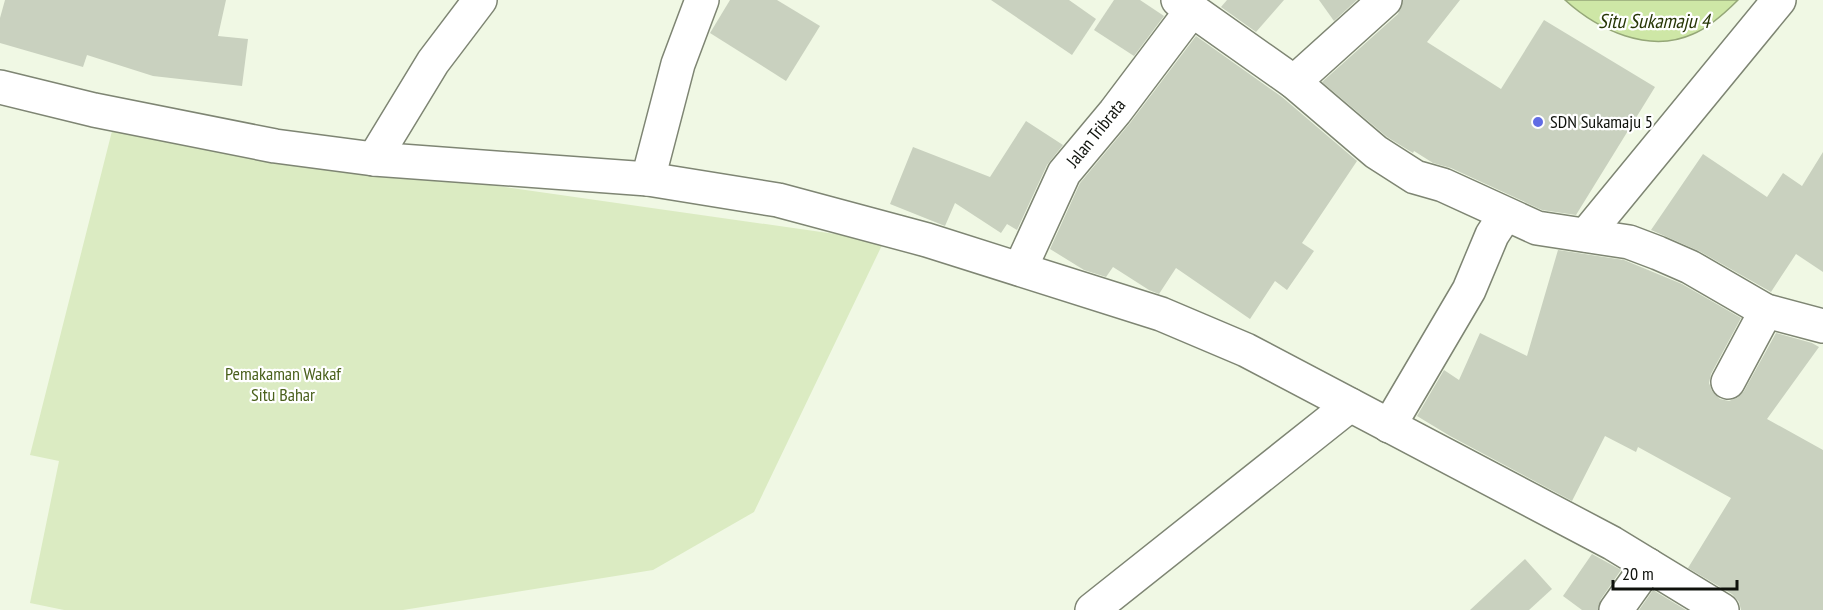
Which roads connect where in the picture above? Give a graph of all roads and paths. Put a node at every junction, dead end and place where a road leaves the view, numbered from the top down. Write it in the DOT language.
graph roads {
  1 [pos="480,0"];
  2 [pos="702,0"];
  3 [pos="1385,0"];
  4 [pos="1779,0"];
  5 [pos="1200,7"];
  6 [pos="1294,82"];
  7 [pos="0,87"];
  8 [pos="374,159"];
  9 [pos="648,179"];
  10 [pos="1505,215"];
  11 [pos="1586,235"];
  12 [pos="1020,269"];
  13 [pos="1766,310"];
  14 [pos="1823,326"];
  15 [pos="1728,382"];
  16 [pos="1350,405"];
  17 [pos="1389,426"];
  18 [pos="1648,565"];
  19 [pos="1092,610"];
  20 [pos="1616,610"];
  21 [pos="1722,610"];
  1 -- 8 [label="street"];
  2 -- 9 [label="street"];
  3 -- 6 [label="street"];
  4 -- 11 [label="street"];
  5 -- 6 [label="street"];
  5 -- 12 [label="street, Jalan Tribrata"];
  6 -- 10 [label="street"];
  7 -- 8 [label="street"];
  8 -- 9 [label="street"];
  9 -- 12 [label="street"];
  10 -- 11 [label="street"];
  10 -- 17 [label="street"];
  11 -- 13 [label="street"];
  12 -- 16 [label="street"];
  13 -- 14 [label="street"];
  13 -- 15 [label="street"];
  16 -- 17 [label="street"];
  16 -- 19 [label="street"];
  17 -- 18 [label="street"];
  18 -- 20 [label="street"];
  18 -- 21 [label="street"];
}
